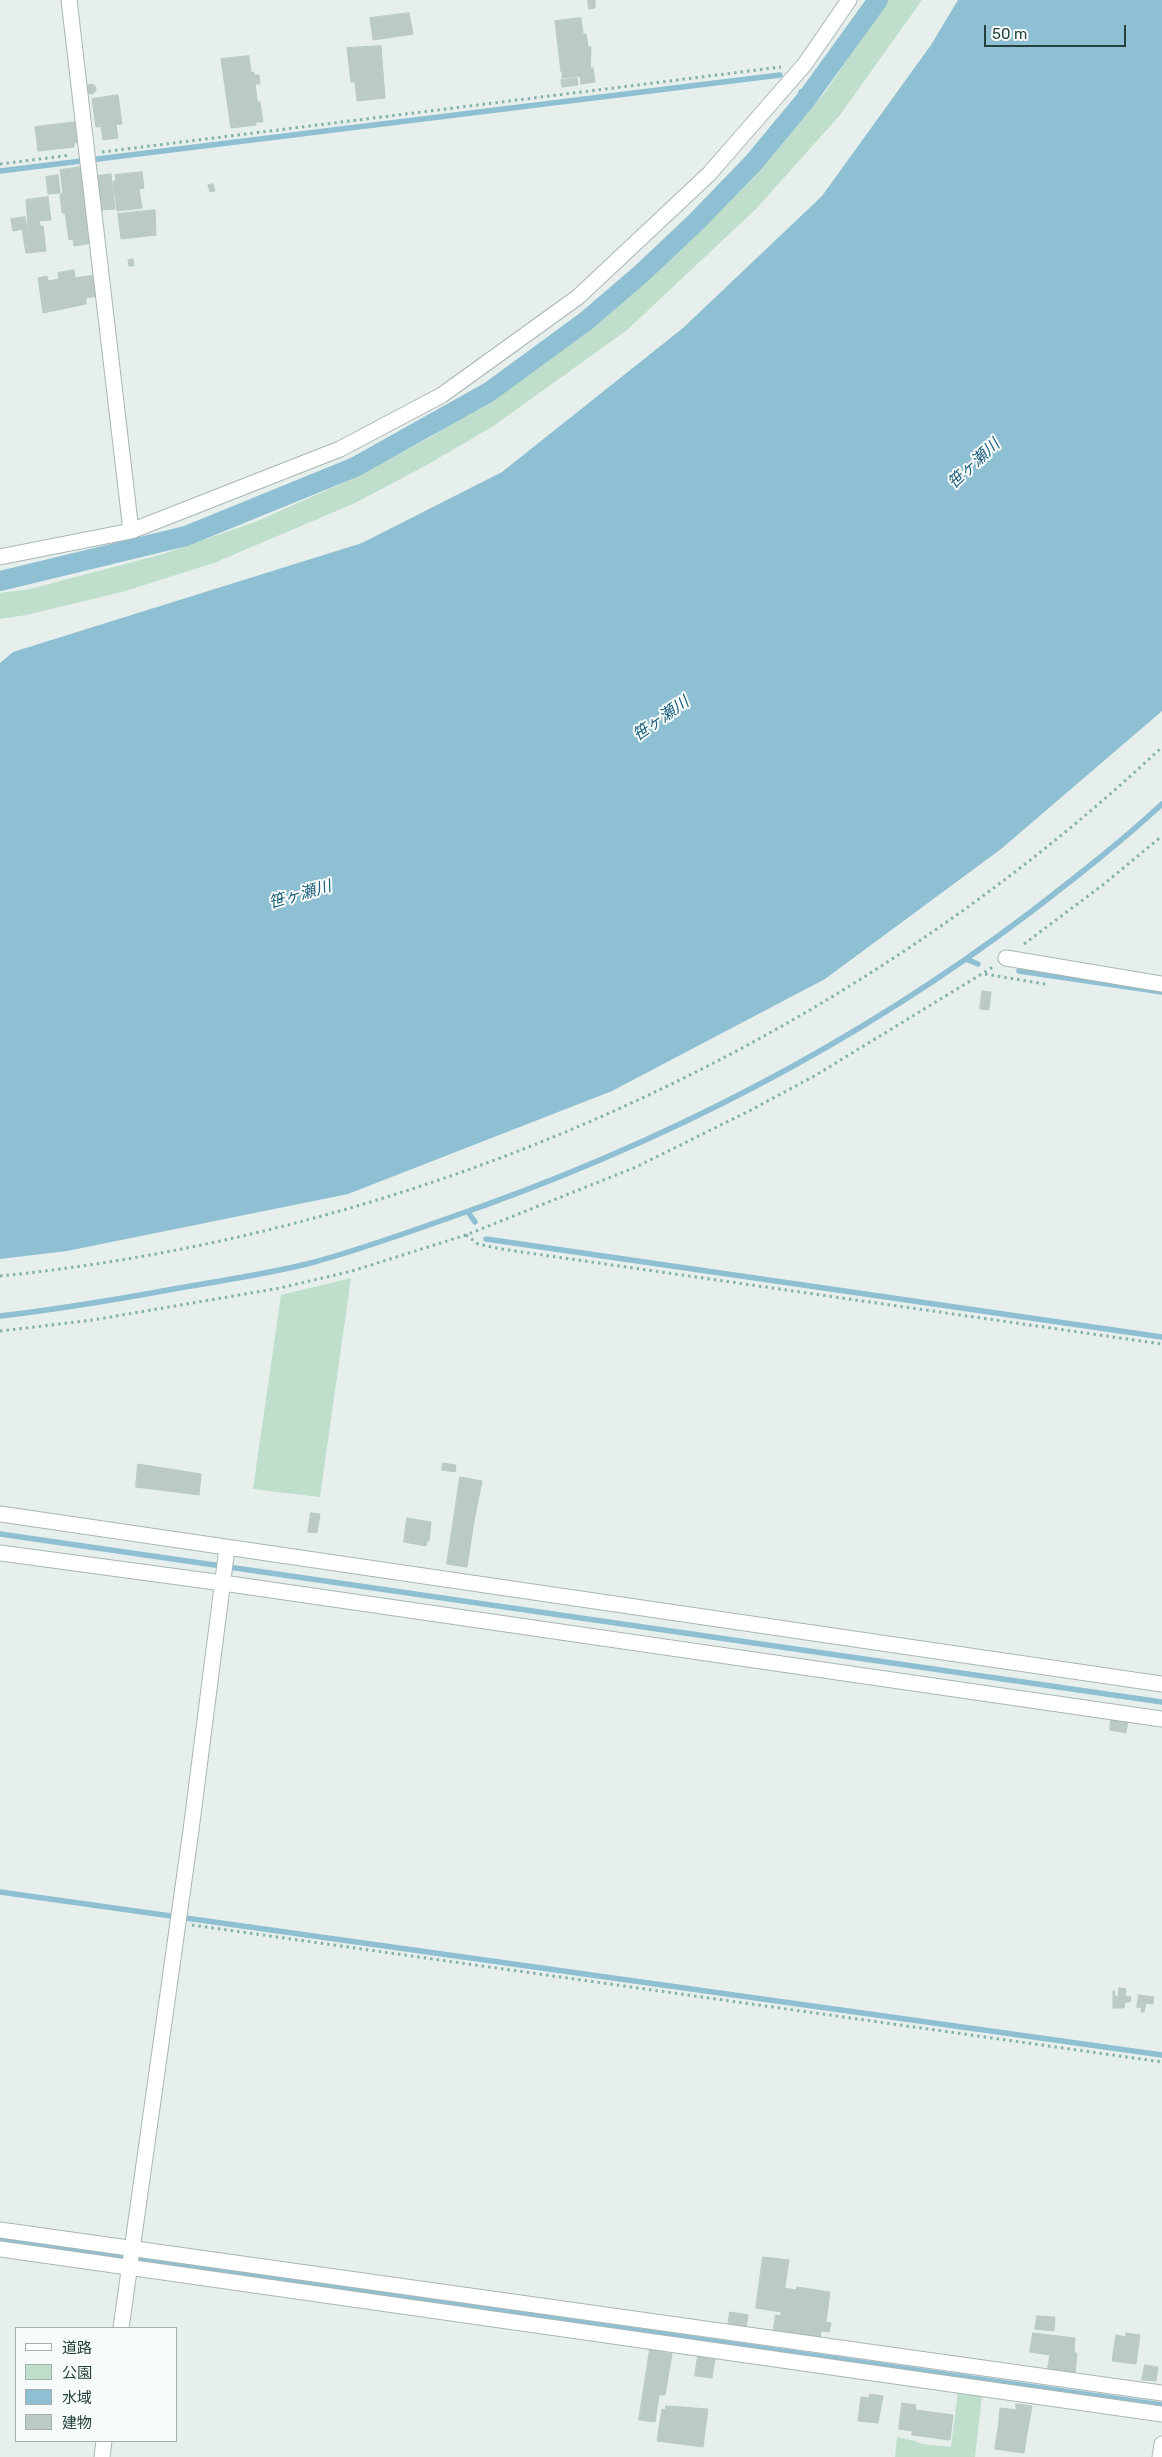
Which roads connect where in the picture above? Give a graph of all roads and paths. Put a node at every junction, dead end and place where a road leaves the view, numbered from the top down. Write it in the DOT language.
graph roads {
  1 [pos="69,0"];
  2 [pos="849,0"];
  3 [pos="805,64"];
  4 [pos="87,159"];
  5 [pos="0,164"];
  6 [pos="131,531"];
  7 [pos="0,557"];
  8 [pos="1162,747"];
  9 [pos="1162,836"];
  10 [pos="1006,958"];
  11 [pos="1162,984"];
  12 [pos="466,1235"];
  13 [pos="0,1276"];
  14 [pos="0,1331"];
  15 [pos="1162,1344"];
  16 [pos="0,1514"];
  17 [pos="0,1553"];
  18 [pos="227,1553"];
  19 [pos="223,1578"];
  20 [pos="1162,1684"];
  21 [pos="1162,1720"];
  22 [pos="178,1919"];
  23 [pos="1162,2062"];
  24 [pos="0,2230"];
  25 [pos="0,2249"];
  26 [pos="130,2258"];
  27 [pos="121,2327"];
  28 [pos="1162,2393"];
  29 [pos="1162,2414"];
  30 [pos="104,2442"];
  31 [pos="1162,2444"];
  32 [pos="102,2457"];
  33 [pos="1160,2457"];
  1 -- 4 [label="street"];
  2 -- 3 [label="street"];
  3 -- 4 [label="path"];
  3 -- 6 [label="street"];
  4 -- 5 [label="path"];
  4 -- 6 [label="street"];
  6 -- 7 [label="street"];
  8 -- 13 [label="path"];
  9 -- 10 [label="path"];
  10 -- 11 [label="street"];
  10 -- 12 [label="path"];
  12 -- 14 [label="path"];
  12 -- 15 [label="path"];
  16 -- 18 [label="street"];
  17 -- 19 [label="street"];
  18 -- 19 [label="street"];
  18 -- 20 [label="street"];
  19 -- 21 [label="street"];
  19 -- 22 [label="street"];
  22 -- 23 [label="path"];
  22 -- 26 [label="street"];
  24 -- 26 [label="street"];
  25 -- 26 [label="street"];
  26 -- 27 [label="street"];
  26 -- 28 [label="street"];
  26 -- 29 [label="street"];
  30 -- 32 [label="street"];
  31 -- 33 [label="street"];
}
